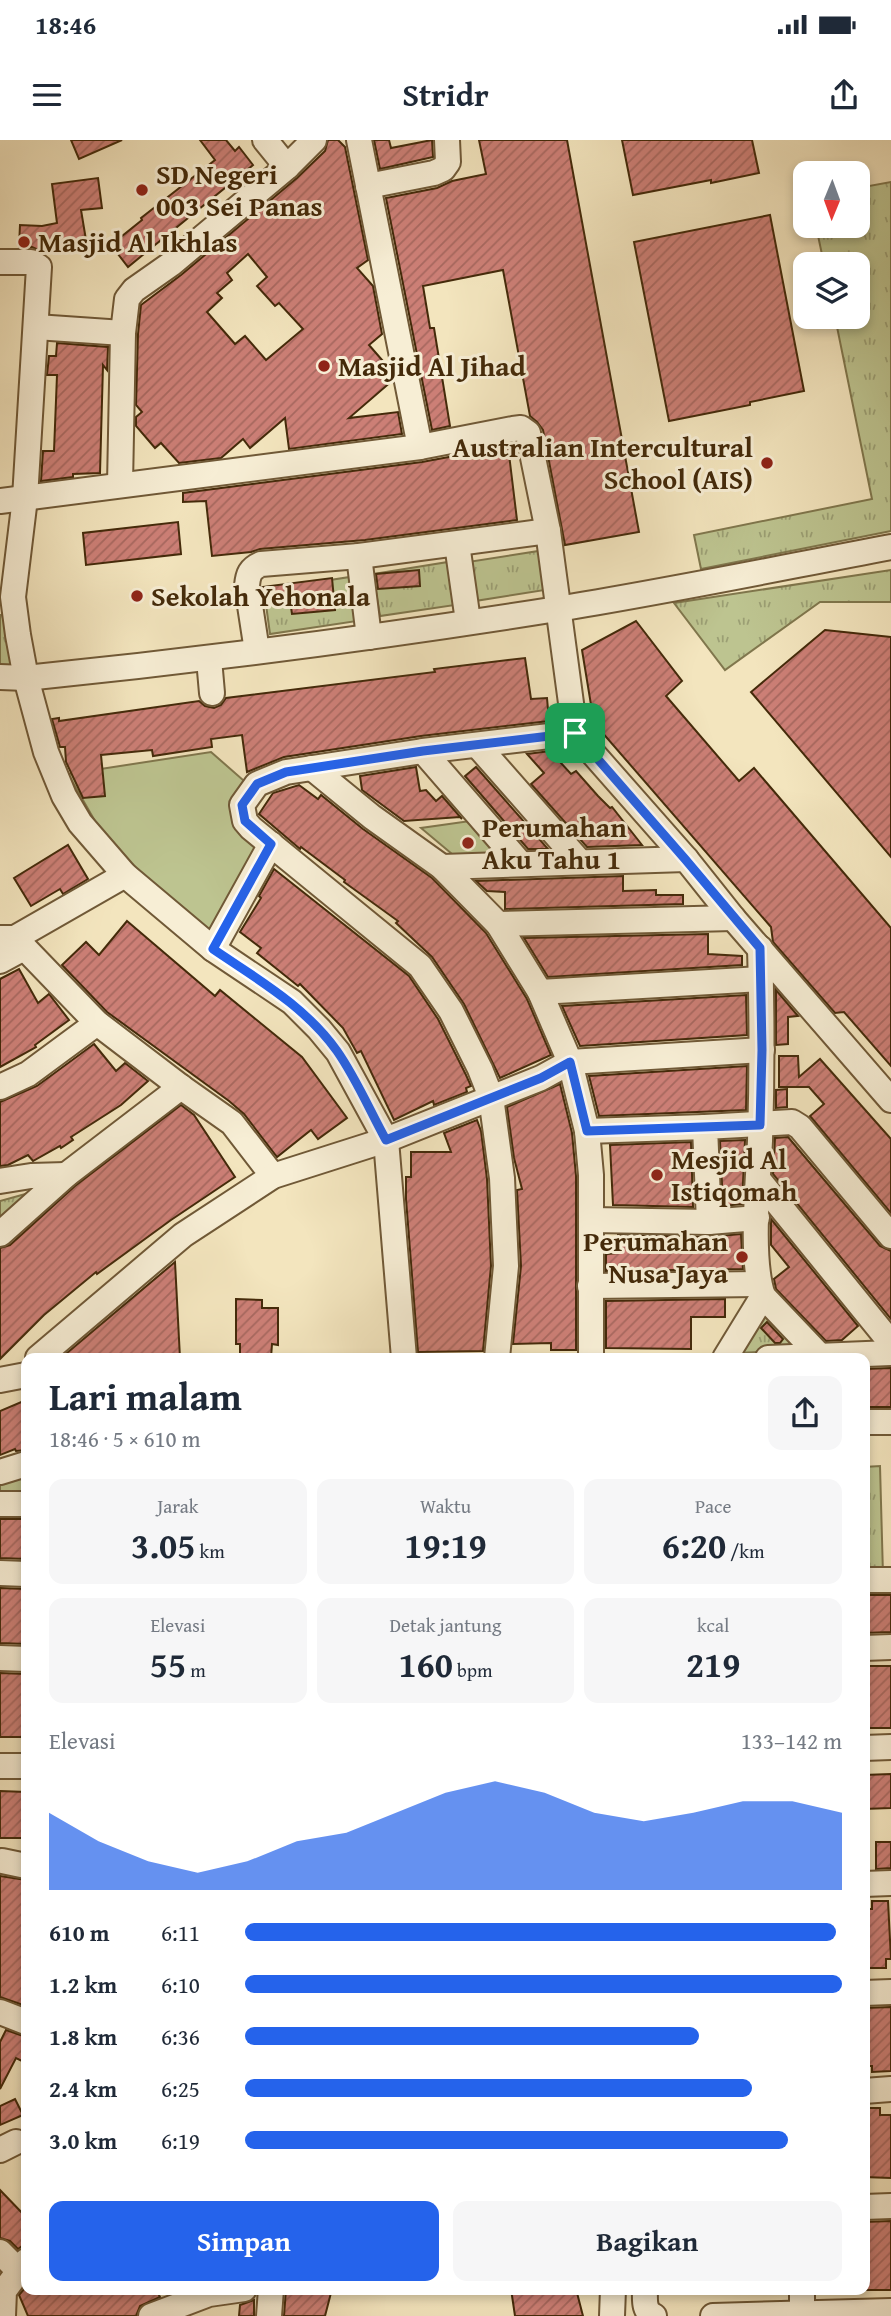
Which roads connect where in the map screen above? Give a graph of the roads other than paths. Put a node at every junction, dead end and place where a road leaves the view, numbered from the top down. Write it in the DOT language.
graph roads {
  1 [pos="265,140"];
  2 [pos="314,140"];
  3 [pos="359,140"];
  4 [pos="447,140"];
  5 [pos="287,167"];
  6 [pos="368,186"];
  7 [pos="0,262"];
  8 [pos="36,327"];
  9 [pos="123,333"];
  10 [pos="421,447"];
  11 [pos="121,484"];
  12 [pos="25,498"];
  13 [pos="0,501"];
  14 [pos="548,531"];
  15 [pos="457,544"];
  16 [pos="891,547"];
  17 [pos="359,556"];
  18 [pos="7,597"];
  19 [pos="558,609"];
  20 [pos="468,621"];
  21 [pos="369,637"];
  22 [pos="257,651"];
  23 [pos="209,659"];
  24 [pos="0,677"];
  25 [pos="26,678"];
  26 [pos="212,693"];
  27 [pos="575,733"];
  28 [pos="478,746"];
  29 [pos="423,751"];
  30 [pos="312,768"];
  31 [pos="271,844"];
  32 [pos="685,859"];
  33 [pos="579,861"];
  34 [pos="520,863"];
  35 [pos="442,867"];
  36 [pos="125,876"];
  37 [pos="733,918"];
  38 [pos="498,924"];
  39 [pos="13,942"];
  40 [pos="760,948"];
  41 [pos="213,949"];
  42 [pos="0,961"];
  43 [pos="761,979"];
  44 [pos="540,992"];
  45 [pos="97,1023"];
  46 [pos="762,1050"];
  47 [pos="570,1062"];
  48 [pos="0,1087"];
  49 [pos="181,1087"];
  50 [pos="491,1097"];
  51 [pos="891,1100"];
  52 [pos="760,1125"];
  53 [pos="705,1127"];
  54 [pos="587,1131"];
  55 [pos="386,1140"];
  56 [pos="66,1175"];
  57 [pos="273,1176"];
  58 [pos="758,1179"];
  59 [pos="0,1181"];
  60 [pos="757,1218"];
  61 [pos="592,1220"];
  62 [pos="709,1222"];
  63 [pos="0,1234"];
  64 [pos="891,1236"];
  65 [pos="590,1286"];
  66 [pos="761,1290"];
  67 [pos="891,1343"];
  68 [pos="44,1353"];
  69 [pos="404,1353"];
  70 [pos="497,1353"];
  71 [pos="591,1353"];
  72 [pos="727,1353"];
  73 [pos="817,1353"];
  74 [pos="891,1353"];
  75 [pos="870,1354"];
  76 [pos="870,1422"];
  77 [pos="891,1422"];
  78 [pos="21,1466"];
  79 [pos="0,1472"];
  80 [pos="0,1504"];
  81 [pos="21,1504"];
  82 [pos="0,1573"];
  83 [pos="21,1574"];
  84 [pos="870,1580"];
  85 [pos="891,1580"];
  86 [pos="891,1647"];
  87 [pos="870,1648"];
  88 [pos="0,1658"];
  89 [pos="21,1659"];
  90 [pos="891,1747"];
  91 [pos="870,1748"];
  92 [pos="0,1750"];
  93 [pos="21,1751"];
  94 [pos="0,1766"];
  95 [pos="21,1766"];
  96 [pos="2,1861"];
  97 [pos="21,1865"];
  98 [pos="891,1883"];
  99 [pos="870,1884"];
  100 [pos="891,1992"];
  101 [pos="870,1993"];
  102 [pos="0,2012"];
  103 [pos="21,2020"];
  104 [pos="891,2089"];
  105 [pos="870,2091"];
  106 [pos="891,2206"];
  107 [pos="870,2207"];
  108 [pos="0,2252"];
  109 [pos="21,2265"];
  110 [pos="21,2268"];
  111 [pos="206,2295"];
  112 [pos="271,2295"];
  113 [pos="613,2295"];
  114 [pos="645,2295"];
  115 [pos="2,2299"];
  116 [pos="802,2301"];
  117 [pos="891,2311"];
  118 [pos="151,2316"];
  119 [pos="270,2316"];
  120 [pos="612,2316"];
  121 [pos="654,2316"];
  122 [pos="713,2316"];
  1 -- 5 [label="street"];
  2 -- 5 [label="street"];
  3 -- 6 [label="street"];
  4 -- 6 [label="street"];
  5 -- 9 [label="street"];
  6 -- 10 [label="street"];
  7 -- 8 [label="street"];
  8 -- 9 [label="street"];
  8 -- 12 [label="street"];
  9 -- 11 [label="street"];
  10 -- 11 [label="street"];
  10 -- 14 [label="street"];
  11 -- 12 [label="street"];
  12 -- 13 [label="street"];
  12 -- 18 [label="street"];
  14 -- 15 [label="street"];
  14 -- 19 [label="street"];
  15 -- 17 [label="street"];
  15 -- 20 [label="street"];
  16 -- 19 [label="street"];
  17 -- 21 [label="street"];
  17 -- 22 [label="street"];
  18 -- 25 [label="street"];
  19 -- 20 [label="street"];
  19 -- 27 [label="street"];
  20 -- 21 [label="street"];
  21 -- 22 [label="street"];
  22 -- 23 [label="street"];
  23 -- 25 [label="street"];
  23 -- 26 [label="street"];
  24 -- 25 [label="street"];
  25 -- 36 [label="street"];
  27 -- 28 [label="street"];
  27 -- 32 [label="street"];
  28 -- 29 [label="street"];
  28 -- 33 [label="street"];
  29 -- 30 [label="street"];
  29 -- 34 [label="street"];
  30 -- 31 [label="street"];
  30 -- 35 [label="street"];
  31 -- 41 [label="street"];
  31 -- 50 [label="street"];
  32 -- 33 [label="street"];
  32 -- 37 [label="street"];
  33 -- 34 [label="street"];
  34 -- 35 [label="street"];
  35 -- 38 [label="street"];
  36 -- 39 [label="street"];
  36 -- 41 [label="street"];
  37 -- 38 [label="street"];
  37 -- 40 [label="street"];
  38 -- 44 [label="street"];
  39 -- 42 [label="street"];
  39 -- 45 [label="street"];
  40 -- 43 [label="street"];
  40 -- 51 [label="street"];
  41 -- 55 [label="street"];
  43 -- 44 [label="street"];
  43 -- 46 [label="street"];
  44 -- 47 [label="street"];
  45 -- 48 [label="street"];
  45 -- 49 [label="street"];
  46 -- 47 [label="street"];
  46 -- 52 [label="street"];
  47 -- 50 [label="street"];
  47 -- 54 [label="street"];
  49 -- 56 [label="street"];
  49 -- 57 [label="street"];
  50 -- 55 [label="street"];
  50 -- 70 [label="street"];
  52 -- 53 [label="street"];
  52 -- 58 [label="street"];
  52 -- 64 [label="street"];
  53 -- 54 [label="street"];
  53 -- 62 [label="street"];
  54 -- 61 [label="street"];
  55 -- 57 [label="street"];
  55 -- 69 [label="street"];
  56 -- 59 [label="street"];
  56 -- 63 [label="street"];
  57 -- 68 [label="street"];
  58 -- 60 [label="street"];
  58 -- 67 [label="street"];
  60 -- 62 [label="street"];
  60 -- 66 [label="street"];
  61 -- 62 [label="street"];
  61 -- 65 [label="street"];
  65 -- 66 [label="street"];
  65 -- 71 [label="street"];
  66 -- 72 [label="street"];
  66 -- 73 [label="street"];
  74 -- 75 [label="street"];
  76 -- 77 [label="street"];
  78 -- 79 [label="street"];
  80 -- 81 [label="street"];
  82 -- 83 [label="street"];
  84 -- 85 [label="street"];
  86 -- 87 [label="street"];
  88 -- 89 [label="street"];
  90 -- 91 [label="street"];
  92 -- 93 [label="street"];
  94 -- 95 [label="street"];
  96 -- 97 [label="street"];
  98 -- 99 [label="street"];
  100 -- 101 [label="street"];
  102 -- 103 [label="street"];
  104 -- 105 [label="street"];
  106 -- 107 [label="street"];
  108 -- 109 [label="street"];
  110 -- 115 [label="street"];
  111 -- 118 [label="street"];
  112 -- 119 [label="street"];
  113 -- 120 [label="street"];
  114 -- 121 [label="street"];
  116 -- 117 [label="street"];
  116 -- 122 [label="street"];
}
